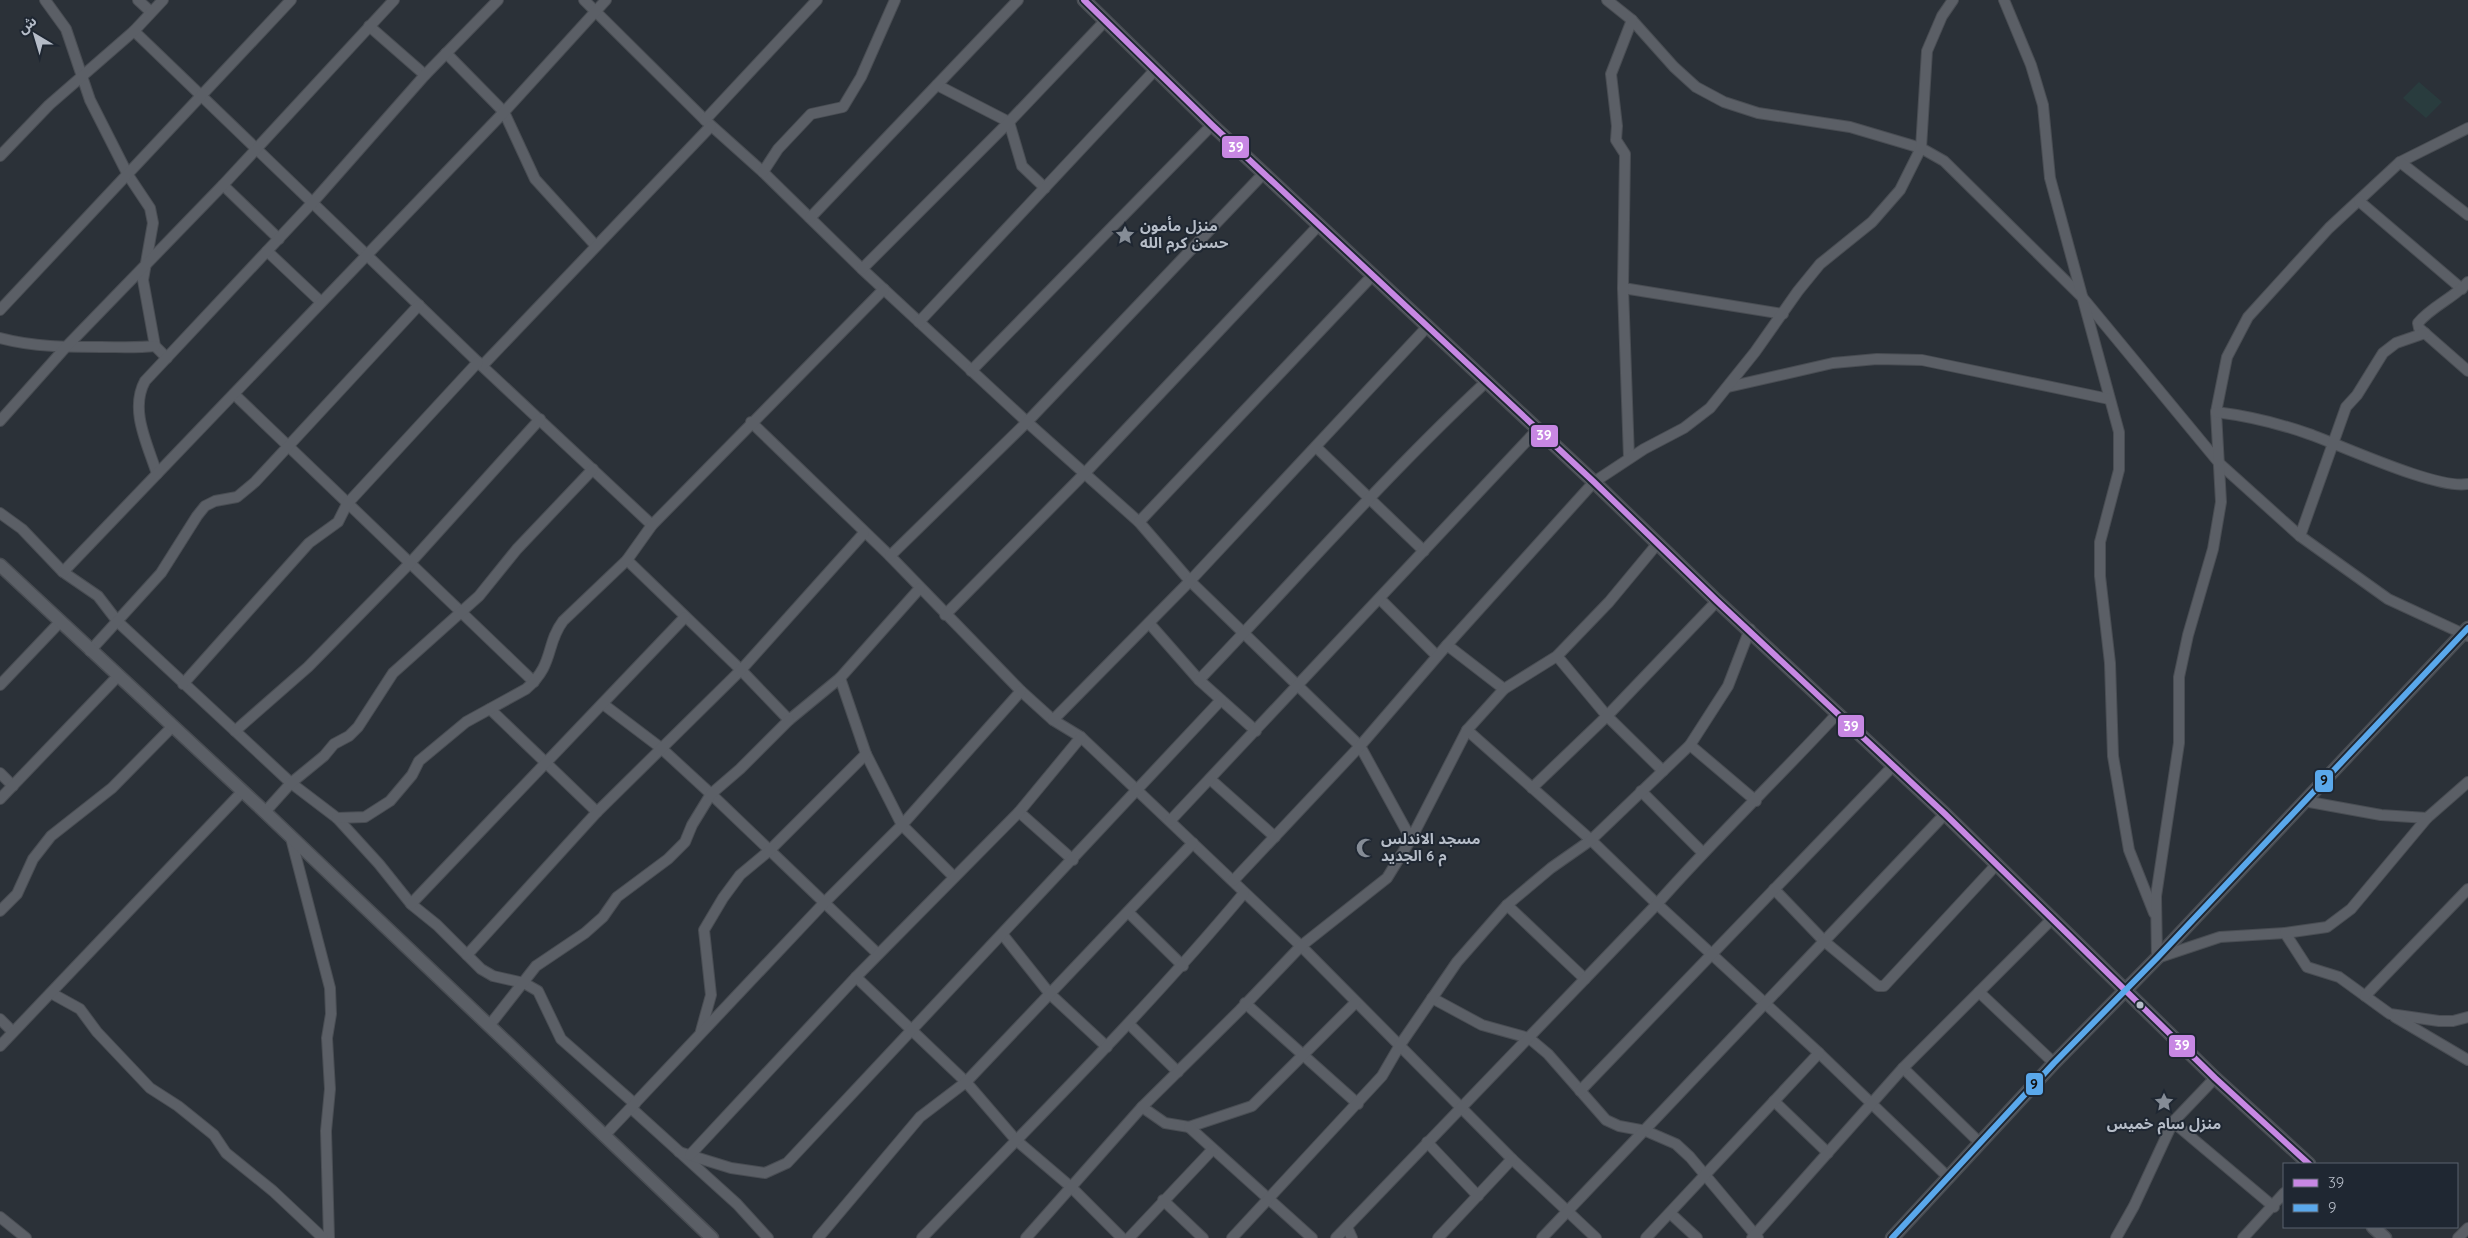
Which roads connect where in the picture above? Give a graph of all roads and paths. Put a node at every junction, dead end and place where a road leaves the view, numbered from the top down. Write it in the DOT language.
graph roads {
  1 [pos="45,0"];
  2 [pos="138,0"];
  3 [pos="163,0"];
  4 [pos="291,0"];
  5 [pos="394,0"];
  6 [pos="498,0"];
  7 [pos="584,0"];
  8 [pos="606,0"];
  9 [pos="817,0"];
  10 [pos="895,0"];
  11 [pos="1018,0"];
  12 [pos="1084,0"];
  13 [pos="1607,0"];
  14 [pos="1953,0"];
  15 [pos="2004,0"];
  16 [pos="596,11"];
  17 [pos="152,12"];
  18 [pos="1632,20"];
  19 [pos="1105,21"];
  20 [pos="369,26"];
  21 [pos="134,31"];
  22 [pos="446,53"];
  23 [pos="1155,70"];
  24 [pos="425,75"];
  25 [pos="82,76"];
  26 [pos="937,85"];
  27 [pos="201,95"];
  28 [pos="504,112"];
  29 [pos="1009,122"];
  30 [pos="708,123"];
  31 [pos="1212,125"];
  32 [pos="2468,128"];
  33 [pos="256,148"];
  34 [pos="1921,148"];
  35 [pos="0,156"];
  36 [pos="2400,162"];
  37 [pos="763,172"];
  38 [pos="1264,173"];
  39 [pos="128,175"];
  40 [pos="223,185"];
  41 [pos="1045,188"];
  42 [pos="2359,201"];
  43 [pos="313,202"];
  44 [pos="2468,215"];
  45 [pos="810,218"];
  46 [pos="1319,226"];
  47 [pos="279,239"];
  48 [pos="596,246"];
  49 [pos="267,252"];
  50 [pos="367,253"];
  51 [pos="145,265"];
  52 [pos="862,269"];
  53 [pos="1372,276"];
  54 [pos="2465,286"];
  55 [pos="1623,288"];
  56 [pos="884,289"];
  57 [pos="2082,297"];
  58 [pos="321,302"];
  59 [pos="419,304"];
  60 [pos="0,310"];
  61 [pos="1783,314"];
  62 [pos="919,322"];
  63 [pos="1428,326"];
  64 [pos="2425,333"];
  65 [pos="0,338"];
  66 [pos="155,346"];
  67 [pos="65,348"];
  68 [pos="167,358"];
  69 [pos="480,364"];
  70 [pos="971,371"];
  71 [pos="2468,371"];
  72 [pos="1486,382"];
  73 [pos="1728,387"];
  74 [pos="234,394"];
  75 [pos="2109,399"];
  76 [pos="2216,412"];
  77 [pos="540,419"];
  78 [pos="0,421"];
  79 [pos="751,422"];
  80 [pos="1027,422"];
  81 [pos="1538,430"];
  82 [pos="2334,443"];
  83 [pos="1316,446"];
  84 [pos="289,447"];
  85 [pos="1629,458"];
  86 [pos="2220,464"];
  87 [pos="593,469"];
  88 [pos="1085,473"];
  89 [pos="157,474"];
  90 [pos="1594,482"];
  91 [pos="2468,484"];
  92 [pos="1368,497"];
  93 [pos="347,504"];
  94 [pos="0,513"];
  95 [pos="1139,522"];
  96 [pos="652,525"];
  97 [pos="864,532"];
  98 [pos="2300,536"];
  99 [pos="1658,543"];
  100 [pos="1424,551"];
  101 [pos="890,556"];
  102 [pos="627,560"];
  103 [pos="411,562"];
  104 [pos="2,572"];
  105 [pos="64,572"];
  106 [pos="1190,581"];
  107 [pos="920,588"];
  108 [pos="1380,599"];
  109 [pos="1717,601"];
  110 [pos="462,614"];
  111 [pos="945,615"];
  112 [pos="685,617"];
  113 [pos="60,622"];
  114 [pos="118,622"];
  115 [pos="1149,623"];
  116 [pos="1750,630"];
  117 [pos="2466,632"];
  118 [pos="1244,633"];
  119 [pos="1447,645"];
  120 [pos="90,651"];
  121 [pos="1438,656"];
  122 [pos="1557,656"];
  123 [pos="740,670"];
  124 [pos="118,676"];
  125 [pos="840,678"];
  126 [pos="1199,680"];
  127 [pos="534,682"];
  128 [pos="0,684"];
  129 [pos="183,684"];
  130 [pos="1299,687"];
  131 [pos="1504,689"];
  132 [pos="1021,691"];
  133 [pos="1221,700"];
  134 [pos="603,704"];
  135 [pos="490,709"];
  136 [pos="1838,714"];
  137 [pos="1607,716"];
  138 [pos="789,720"];
  139 [pos="1053,720"];
  140 [pos="173,726"];
  141 [pos="1467,730"];
  142 [pos="235,731"];
  143 [pos="1256,731"];
  144 [pos="1082,737"];
  145 [pos="1690,745"];
  146 [pos="1360,746"];
  147 [pos="660,748"];
  148 [pos="866,754"];
  149 [pos="546,764"];
  150 [pos="1893,766"];
  151 [pos="1663,771"];
  152 [pos="0,773"];
  153 [pos="1210,779"];
  154 [pos="2468,782"];
  155 [pos="291,783"];
  156 [pos="13,786"];
  157 [pos="1532,788"];
  158 [pos="1138,791"];
  159 [pos="242,792"];
  160 [pos="1641,792"];
  161 [pos="711,794"];
  162 [pos="0,799"];
  163 [pos="1756,801"];
  164 [pos="2304,801"];
  165 [pos="265,812"];
  166 [pos="597,812"];
  167 [pos="1020,812"];
  168 [pos="1945,814"];
  169 [pos="337,818"];
  170 [pos="2427,818"];
  171 [pos="1170,821"];
  172 [pos="902,825"];
  173 [pos="1275,837"];
  174 [pos="292,838"];
  175 [pos="1410,838"];
  176 [pos="1591,840"];
  177 [pos="1193,843"];
  178 [pos="770,850"];
  179 [pos="1702,852"];
  180 [pos="1073,860"];
  181 [pos="1997,864"];
  182 [pos="954,877"];
  183 [pos="1233,882"];
  184 [pos="1774,889"];
  185 [pos="2468,889"];
  186 [pos="1244,893"];
  187 [pos="824,903"];
  188 [pos="411,904"];
  189 [pos="1657,904"];
  190 [pos="1507,905"];
  191 [pos="0,911"];
  192 [pos="1128,912"];
  193 [pos="2053,918"];
  194 [pos="2156,919"];
  195 [pos="2285,933"];
  196 [pos="1003,935"];
  197 [pos="1824,941"];
  198 [pos="1301,946"];
  199 [pos="1712,953"];
  200 [pos="878,954"];
  201 [pos="467,955"];
  202 [pos="2157,958"];
  203 [pos="1183,966"];
  204 [pos="856,977"];
  205 [pos="1585,979"];
  206 [pos="524,983"];
  207 [pos="2126,990"];
  208 [pos="51,992"];
  209 [pos="1979,992"];
  210 [pos="1050,994"];
  211 [pos="2365,996"];
  212 [pos="1432,998"];
  213 [pos="1356,1002"];
  214 [pos="1245,1003"];
  215 [pos="1765,1003"];
  216 [pos="2390,1014"];
  217 [pos="2468,1017"];
  218 [pos="0,1019"];
  219 [pos="1129,1024"];
  220 [pos="489,1026"];
  221 [pos="912,1030"];
  222 [pos="13,1032"];
  223 [pos="700,1035"];
  224 [pos="1529,1038"];
  225 [pos="1400,1045"];
  226 [pos="0,1046"];
  227 [pos="1107,1047"];
  228 [pos="1820,1053"];
  229 [pos="1302,1054"];
  230 [pos="2468,1060"];
  231 [pos="2054,1063"];
  232 [pos="1903,1068"];
  233 [pos="1178,1072"];
  234 [pos="2215,1078"];
  235 [pos="966,1082"];
  236 [pos="1580,1091"];
  237 [pos="1774,1101"];
  238 [pos="1358,1104"];
  239 [pos="1871,1104"];
  240 [pos="633,1106"];
  241 [pos="1142,1107"];
  242 [pos="1462,1108"];
  243 [pos="2173,1122"];
  244 [pos="1189,1127"];
  245 [pos="1646,1131"];
  246 [pos="604,1136"];
  247 [pos="1016,1140"];
  248 [pos="1427,1142"];
  249 [pos="1980,1143"];
  250 [pos="1213,1149"];
  251 [pos="679,1152"];
  252 [pos="1828,1153"];
  253 [pos="690,1155"];
  254 [pos="1512,1159"];
  255 [pos="2306,1163"];
  256 [pos="1705,1175"];
  257 [pos="1950,1178"];
  258 [pos="1070,1187"];
  259 [pos="2283,1194"];
  260 [pos="1478,1196"];
  261 [pos="1269,1198"];
  262 [pos="1163,1200"];
  263 [pos="2274,1206"];
  264 [pos="1567,1213"];
  265 [pos="1670,1213"];
  266 [pos="0,1217"];
  267 [pos="1347,1227"];
  268 [pos="2374,1228"];
  269 [pos="2468,1228"];
  270 [pos="1755,1236"];
  271 [pos="26,1238"];
  272 [pos="323,1238"];
  273 [pos="329,1238"];
  274 [pos="712,1238"];
  275 [pos="768,1238"];
  276 [pos="818,1238"];
  277 [pos="922,1238"];
  278 [pos="1026,1238"];
  279 [pos="1122,1238"];
  280 [pos="1128,1238"];
  281 [pos="1203,1238"];
  282 [pos="1232,1238"];
  283 [pos="1312,1238"];
  284 [pos="1336,1238"];
  285 [pos="1352,1238"];
  286 [pos="1438,1238"];
  287 [pos="1542,1238"];
  288 [pos="1596,1238"];
  289 [pos="1646,1238"];
  290 [pos="1697,1238"];
  291 [pos="1892,1238"];
  292 [pos="2116,1238"];
  293 [pos="2243,1238"];
  294 [pos="2385,1238"];
  295 [pos="2458,1238"];
  1 -- 25 [label="street"];
  2 -- 17 [label="street"];
  3 -- 17 [label="street"];
  4 -- 27 [label="street"];
  5 -- 20 [label="street"];
  6 -- 22 [label="street"];
  7 -- 16 [label="street"];
  8 -- 16 [label="street"];
  9 -- 30 [label="street"];
  10 -- 37 [label="street"];
  11 -- 26 [label="street"];
  12 -- 19 [label="street"];
  13 -- 18 [label="street"];
  14 -- 34 [label="street"];
  15 -- 57 [label="street"];
  16 -- 28 [label="street"];
  16 -- 30 [label="street"];
  17 -- 21 [label="street"];
  18 -- 34 [label="street"];
  18 -- 55 [label="street"];
  19 -- 23 [label="street"];
  19 -- 29 [label="street"];
  20 -- 24 [label="street"];
  20 -- 33 [label="street"];
  21 -- 25 [label="street"];
  21 -- 27 [label="street"];
  22 -- 24 [label="street"];
  22 -- 28 [label="street"];
  23 -- 31 [label="street"];
  23 -- 41 [label="street"];
  24 -- 43 [label="street"];
  25 -- 35 [label="street"];
  25 -- 39 [label="street"];
  26 -- 29 [label="street"];
  26 -- 45 [label="street"];
  27 -- 33 [label="street"];
  27 -- 39 [label="street"];
  28 -- 48 [label="street"];
  28 -- 50 [label="street"];
  29 -- 41 [label="street"];
  29 -- 52 [label="street"];
  30 -- 37 [label="street"];
  30 -- 48 [label="street"];
  31 -- 38 [label="street"];
  31 -- 70 [label="street"];
  32 -- 36 [label="street"];
  33 -- 40 [label="street"];
  33 -- 43 [label="street"];
  34 -- 57 [label="street"];
  34 -- 61 [label="street"];
  36 -- 42 [label="street"];
  36 -- 44 [label="street"];
  37 -- 45 [label="street"];
  38 -- 46 [label="street"];
  38 -- 80 [label="street"];
  39 -- 51 [label="street"];
  39 -- 60 [label="street"];
  40 -- 47 [label="street"];
  40 -- 51 [label="street"];
  41 -- 62 [label="street"];
  42 -- 54 [label="street"];
  42 -- 76 [label="street"];
  43 -- 47 [label="street"];
  43 -- 50 [label="street"];
  45 -- 52 [label="street"];
  46 -- 53 [label="street"];
  46 -- 88 [label="street"];
  47 -- 49 [label="street"];
  48 -- 69 [label="street"];
  49 -- 58 [label="street"];
  49 -- 68 [label="street"];
  50 -- 58 [label="street"];
  50 -- 59 [label="street"];
  51 -- 66 [label="street"];
  51 -- 67 [label="street"];
  52 -- 56 [label="street"];
  53 -- 63 [label="street"];
  53 -- 95 [label="street"];
  54 -- 64 [label="street"];
  55 -- 61 [label="street"];
  55 -- 85 [label="street"];
  56 -- 62 [label="street"];
  56 -- 79 [label="street"];
  57 -- 75 [label="street"];
  57 -- 86 [label="street"];
  58 -- 74 [label="street"];
  59 -- 69 [label="street"];
  59 -- 84 [label="street"];
  61 -- 73 [label="street"];
  62 -- 70 [label="street"];
  63 -- 72 [label="street"];
  63 -- 83 [label="street"];
  64 -- 71 [label="street"];
  64 -- 82 [label="street"];
  65 -- 67 [label="street"];
  66 -- 67 [label="street"];
  66 -- 68 [label="street"];
  67 -- 78 [label="street"];
  68 -- 89 [label="street"];
  69 -- 77 [label="street"];
  69 -- 93 [label="street"];
  70 -- 80 [label="street"];
  72 -- 81 [label="street"];
  72 -- 92 [label="street"];
  73 -- 75 [label="street"];
  73 -- 85 [label="street"];
  74 -- 84 [label="street"];
  74 -- 89 [label="street"];
  75 -- 194 [label="street"];
  76 -- 82 [label="street"];
  76 -- 86 [label="street"];
  77 -- 87 [label="street"];
  77 -- 103 [label="street"];
  79 -- 96 [label="street"];
  79 -- 97 [label="street"];
  80 -- 88 [label="street"];
  80 -- 101 [label="street"];
  81 -- 90 [label="street"];
  81 -- 100 [label="street"];
  82 -- 91 [label="street"];
  82 -- 98 [label="street"];
  83 -- 92 [label="street"];
  83 -- 106 [label="street"];
  84 -- 93 [label="street"];
  84 -- 114 [label="street"];
  85 -- 90 [label="street"];
  86 -- 98 [label="street"];
  86 -- 194 [label="street"];
  87 -- 96 [label="street"];
  87 -- 110 [label="street"];
  88 -- 95 [label="street"];
  88 -- 111 [label="street"];
  89 -- 105 [label="street"];
  90 -- 99 [label="street"];
  90 -- 119 [label="street"];
  92 -- 100 [label="street"];
  92 -- 118 [label="street"];
  93 -- 103 [label="street"];
  93 -- 129 [label="street"];
  94 -- 105 [label="street"];
  95 -- 106 [label="street"];
  96 -- 102 [label="street"];
  97 -- 101 [label="street"];
  97 -- 123 [label="street"];
  98 -- 117 [label="street"];
  99 -- 109 [label="street"];
  99 -- 122 [label="street"];
  100 -- 108 [label="street"];
  101 -- 107 [label="street"];
  102 -- 112 [label="street"];
  102 -- 127 [label="street"];
  103 -- 110 [label="street"];
  103 -- 142 [label="street"];
  104 -- 113 [label="street"];
  105 -- 114 [label="street"];
  106 -- 115 [label="street"];
  106 -- 118 [label="street"];
  107 -- 111 [label="street"];
  107 -- 125 [label="street"];
  108 -- 121 [label="street"];
  108 -- 130 [label="street"];
  109 -- 116 [label="street"];
  109 -- 137 [label="street"];
  110 -- 127 [label="street"];
  110 -- 155 [label="street"];
  111 -- 132 [label="street"];
  112 -- 123 [label="street"];
  112 -- 134 [label="street"];
  113 -- 120 [label="street"];
  113 -- 128 [label="street"];
  114 -- 120 [label="street"];
  114 -- 129 [label="street"];
  115 -- 126 [label="street"];
  115 -- 139 [label="street"];
  116 -- 136 [label="street"];
  116 -- 145 [label="street"];
  117 -- 164 [label="street"];
  118 -- 126 [label="street"];
  118 -- 130 [label="street"];
  119 -- 121 [label="street"];
  119 -- 131 [label="street"];
  120 -- 124 [label="street"];
  121 -- 146 [label="street"];
  122 -- 131 [label="street"];
  122 -- 137 [label="street"];
  123 -- 138 [label="street"];
  123 -- 147 [label="street"];
  124 -- 140 [label="street"];
  124 -- 156 [label="street"];
  125 -- 138 [label="street"];
  125 -- 148 [label="street"];
  126 -- 133 [label="street"];
  127 -- 135 [label="street"];
  129 -- 142 [label="street"];
  130 -- 143 [label="street"];
  130 -- 146 [label="street"];
  131 -- 141 [label="street"];
  132 -- 139 [label="street"];
  132 -- 172 [label="street"];
  133 -- 143 [label="street"];
  133 -- 158 [label="street"];
  134 -- 147 [label="street"];
  134 -- 149 [label="street"];
  135 -- 149 [label="street"];
  135 -- 169 [label="street"];
  136 -- 150 [label="street"];
  136 -- 163 [label="street"];
  137 -- 151 [label="street"];
  137 -- 157 [label="street"];
  138 -- 161 [label="street"];
  139 -- 144 [label="street"];
  140 -- 159 [label="street"];
  140 -- 191 [label="street"];
  141 -- 157 [label="street"];
  141 -- 175 [label="street"];
  142 -- 155 [label="street"];
  143 -- 153 [label="street"];
  144 -- 158 [label="street"];
  144 -- 167 [label="street"];
  145 -- 151 [label="street"];
  145 -- 163 [label="street"];
  146 -- 173 [label="street"];
  146 -- 175 [label="street"];
  147 -- 161 [label="street"];
  147 -- 166 [label="street"];
  148 -- 172 [label="street"];
  148 -- 178 [label="street"];
  149 -- 166 [label="street"];
  149 -- 188 [label="street"];
  150 -- 168 [label="street"];
  150 -- 184 [label="street"];
  151 -- 160 [label="street"];
  152 -- 156 [label="street"];
  153 -- 171 [label="street"];
  153 -- 173 [label="street"];
  154 -- 170 [label="street"];
  155 -- 165 [label="street"];
  155 -- 169 [label="street"];
  156 -- 162 [label="street"];
  157 -- 176 [label="street"];
  158 -- 171 [label="street"];
  158 -- 180 [label="street"];
  159 -- 165 [label="street"];
  159 -- 208 [label="street"];
  160 -- 176 [label="street"];
  160 -- 179 [label="street"];
  161 -- 178 [label="street"];
  161 -- 206 [label="street"];
  163 -- 179 [label="street"];
  164 -- 170 [label="street"];
  164 -- 202 [label="street"];
  165 -- 174 [label="street"];
  166 -- 201 [label="street"];
  167 -- 180 [label="street"];
  167 -- 182 [label="street"];
  168 -- 181 [label="street"];
  168 -- 197 [label="street"];
  169 -- 188 [label="street"];
  170 -- 195 [label="street"];
  171 -- 177 [label="street"];
  172 -- 182 [label="street"];
  172 -- 187 [label="street"];
  173 -- 183 [label="street"];
  174 -- 220 [label="street"];
  174 -- 273 [label="street"];
  175 -- 198 [label="street"];
  176 -- 189 [label="street"];
  176 -- 190 [label="street"];
  177 -- 183 [label="street"];
  177 -- 192 [label="street"];
  178 -- 187 [label="street"];
  178 -- 223 [label="street"];
  179 -- 189 [label="street"];
  180 -- 196 [label="street"];
  181 -- 193 [label="street"];
  181 -- 197 [label="street"];
  182 -- 200 [label="street"];
  183 -- 186 [label="street"];
  184 -- 197 [label="street"];
  184 -- 199 [label="street"];
  185 -- 211 [label="street"];
  186 -- 198 [label="street"];
  186 -- 203 [label="street"];
  187 -- 200 [label="street"];
  187 -- 223 [label="street"];
  188 -- 201 [label="street"];
  189 -- 199 [label="street"];
  189 -- 205 [label="street"];
  190 -- 205 [label="street"];
  190 -- 212 [label="street"];
  192 -- 203 [label="street"];
  192 -- 210 [label="street"];
  193 -- 207 [label="street"];
  193 -- 209 [label="street"];
  194 -- 202 [label="street"];
  195 -- 202 [label="street"];
  195 -- 211 [label="street"];
  196 -- 210 [label="street"];
  196 -- 221 [label="street"];
  197 -- 215 [label="street"];
  198 -- 213 [label="street"];
  198 -- 214 [label="street"];
  199 -- 215 [label="street"];
  199 -- 236 [label="street"];
  200 -- 204 [label="street"];
  201 -- 206 [label="street"];
  202 -- 207 [label="street"];
  203 -- 219 [label="street"];
  204 -- 221 [label="street"];
  204 -- 253 [label="street"];
  205 -- 224 [label="street"];
  206 -- 220 [label="street"];
  206 -- 240 [label="street"];
  207 -- 231 [label="street"];
  207 -- 234 [label="street"];
  208 -- 222 [label="street"];
  208 -- 272 [label="street"];
  209 -- 231 [label="street"];
  209 -- 232 [label="street"];
  210 -- 227 [label="street"];
  210 -- 235 [label="street"];
  211 -- 216 [label="street"];
  212 -- 224 [label="street"];
  212 -- 225 [label="street"];
  213 -- 225 [label="street"];
  213 -- 229 [label="street"];
  214 -- 229 [label="street"];
  214 -- 233 [label="street"];
  215 -- 228 [label="street"];
  215 -- 245 [label="street"];
  216 -- 217 [label="street"];
  216 -- 230 [label="street"];
  218 -- 222 [label="street"];
  219 -- 227 [label="street"];
  219 -- 233 [label="street"];
  220 -- 246 [label="street"];
  221 -- 235 [label="street"];
  221 -- 253 [label="street"];
  222 -- 226 [label="street"];
  223 -- 240 [label="street"];
  224 -- 236 [label="street"];
  224 -- 242 [label="street"];
  225 -- 238 [label="street"];
  225 -- 242 [label="street"];
  227 -- 247 [label="street"];
  228 -- 237 [label="street"];
  228 -- 239 [label="street"];
  229 -- 238 [label="street"];
  229 -- 244 [label="street"];
  231 -- 249 [label="street"];
  232 -- 239 [label="street"];
  232 -- 249 [label="street"];
  233 -- 241 [label="street"];
  234 -- 243 [label="street"];
  234 -- 255 [label="street"];
  235 -- 247 [label="street"];
  235 -- 276 [label="street"];
  236 -- 245 [label="street"];
  237 -- 252 [label="street"];
  237 -- 256 [label="street"];
  238 -- 261 [label="street"];
  239 -- 252 [label="street"];
  239 -- 257 [label="street"];
  240 -- 246 [label="street"];
  240 -- 251 [label="street"];
  241 -- 244 [label="street"];
  241 -- 258 [label="street"];
  242 -- 248 [label="street"];
  242 -- 254 [label="street"];
  243 -- 263 [label="street"];
  243 -- 292 [label="street"];
  244 -- 250 [label="street"];
  245 -- 256 [label="street"];
  245 -- 264 [label="street"];
  246 -- 274 [label="street"];
  247 -- 258 [label="street"];
  247 -- 277 [label="street"];
  248 -- 260 [label="street"];
  248 -- 267 [label="street"];
  249 -- 257 [label="street"];
  250 -- 261 [label="street"];
  250 -- 262 [label="street"];
  251 -- 253 [label="street"];
  251 -- 275 [label="street"];
  252 -- 270 [label="street"];
  254 -- 260 [label="street"];
  254 -- 264 [label="street"];
  256 -- 265 [label="street"];
  256 -- 270 [label="street"];
  257 -- 291 [label="street"];
  258 -- 278 [label="street"];
  258 -- 279 [label="street"];
  259 -- 263 [label="street"];
  260 -- 286 [label="street"];
  261 -- 282 [label="street"];
  261 -- 283 [label="street"];
  262 -- 280 [label="street"];
  262 -- 281 [label="street"];
  263 -- 293 [label="street"];
  264 -- 287 [label="street"];
  264 -- 288 [label="street"];
  265 -- 289 [label="street"];
  265 -- 290 [label="street"];
  266 -- 271 [label="street"];
  267 -- 284 [label="street"];
  267 -- 285 [label="street"];
  268 -- 294 [label="street"];
  269 -- 295 [label="street"];
}
